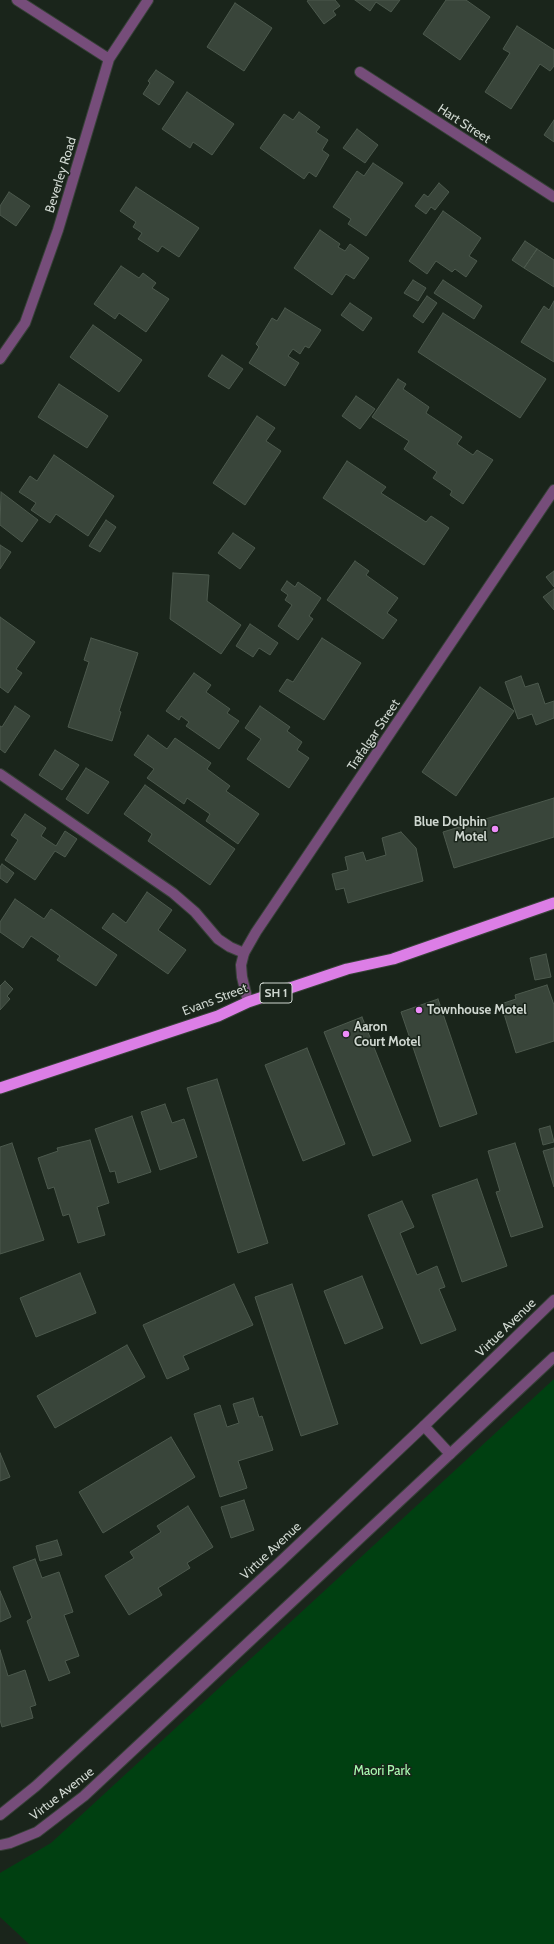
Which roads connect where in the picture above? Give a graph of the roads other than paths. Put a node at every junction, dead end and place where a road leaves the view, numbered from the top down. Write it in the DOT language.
graph roads {
  1 [pos="17,0"];
  2 [pos="148,0"];
  3 [pos="109,59"];
  4 [pos="360,72"];
  5 [pos="554,197"];
  6 [pos="0,359"];
  7 [pos="554,490"];
  8 [pos="0,774"];
  9 [pos="554,903"];
  10 [pos="244,953"];
  11 [pos="248,1002"];
  12 [pos="0,1088"];
  13 [pos="554,1300"];
  14 [pos="554,1357"];
  15 [pos="424,1426"];
  16 [pos="450,1454"];
  17 [pos="0,1815"];
  18 [pos="0,1846"];
  1 -- 3 [label="street"];
  2 -- 3 [label="street, Beverley Road"];
  3 -- 6 [label="street, Beverley Road"];
  4 -- 5 [label="street, Hart Street"];
  7 -- 10 [label="street, Trafalgar Street"];
  8 -- 10 [label="street"];
  9 -- 11 [label="highway, Evans Street / SH 1"];
  10 -- 11 [label="street, Trafalgar Street"];
  11 -- 12 [label="highway, Evans Street / SH 1"];
  13 -- 15 [label="street, Virtue Avenue"];
  14 -- 16 [label="street, Virtue Avenue"];
  15 -- 16 [label="street"];
  15 -- 17 [label="street, Virtue Avenue"];
  16 -- 18 [label="street, Virtue Avenue"];
}
